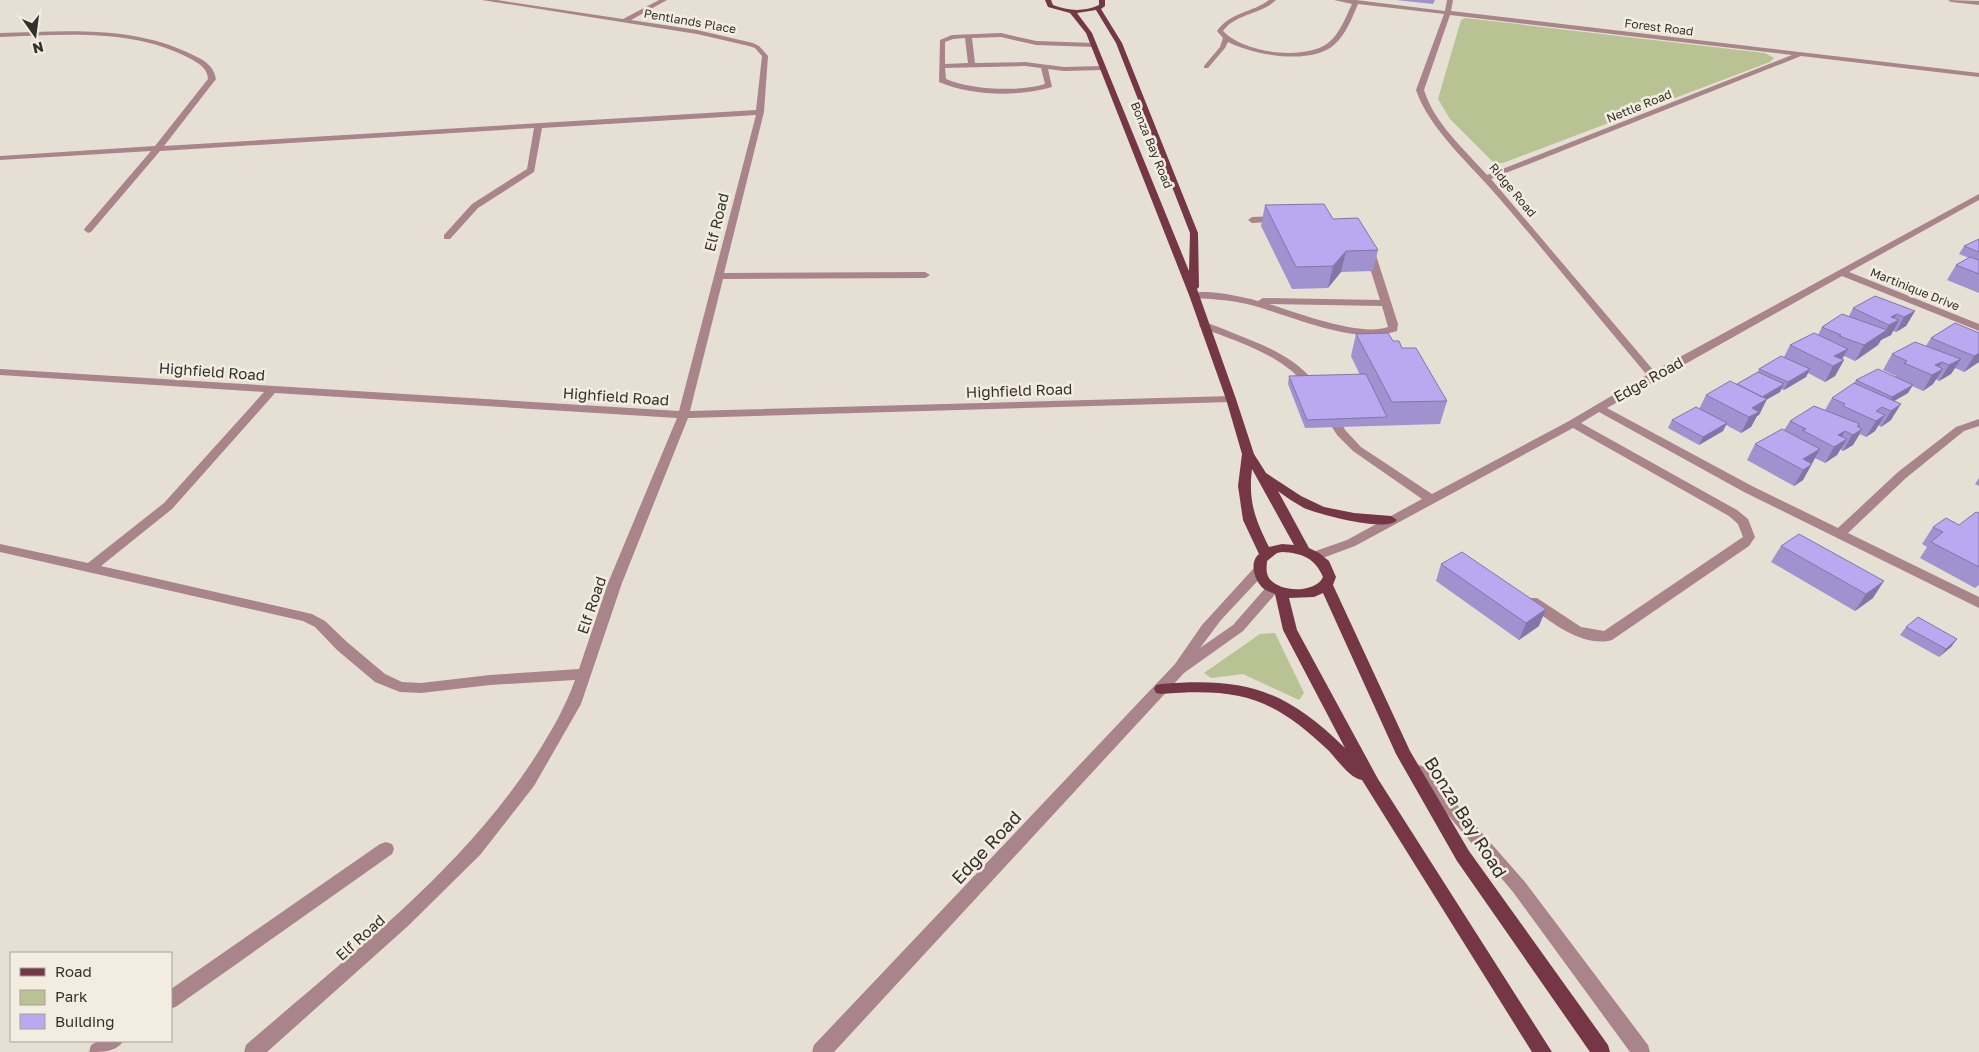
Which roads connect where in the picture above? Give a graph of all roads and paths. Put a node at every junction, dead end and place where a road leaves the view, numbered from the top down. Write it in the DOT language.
graph roads {
  1 [pos="485,0"];
  2 [pos="664,0"];
  3 [pos="1048,0"];
  4 [pos="1273,0"];
  5 [pos="1337,0"];
  6 [pos="1450,0"];
  7 [pos="1951,0"];
  8 [pos="1356,2"];
  9 [pos="1979,3"];
  10 [pos="1102,4"];
  11 [pos="1072,11"];
  12 [pos="1448,13"];
  13 [pos="624,21"];
  14 [pos="0,35"];
  15 [pos="968,36"];
  16 [pos="1226,38"];
  17 [pos="1094,45"];
  18 [pos="1799,54"];
  19 [pos="765,58"];
  20 [pos="972,65"];
  21 [pos="943,66"];
  22 [pos="1044,67"];
  23 [pos="1206,67"];
  24 [pos="1103,68"];
  25 [pos="1979,75"];
  26 [pos="760,112"];
  27 [pos="538,127"];
  28 [pos="157,149"];
  29 [pos="0,158"];
  30 [pos="1487,178"];
  31 [pos="1979,197"];
  32 [pos="1288,219"];
  33 [pos="1252,220"];
  34 [pos="88,230"];
  35 [pos="447,237"];
  36 [pos="1365,242"];
  37 [pos="1842,273"];
  38 [pos="925,275"];
  39 [pos="718,276"];
  40 [pos="1194,294"];
  41 [pos="1248,301"];
  42 [pos="1387,303"];
  43 [pos="1204,325"];
  44 [pos="1979,328"];
  45 [pos="0,372"];
  46 [pos="1653,376"];
  47 [pos="272,389"];
  48 [pos="1231,399"];
  49 [pos="1598,407"];
  50 [pos="684,415"];
  51 [pos="1979,422"];
  52 [pos="1573,423"];
  53 [pos="1248,454"];
  54 [pos="1260,473"];
  55 [pos="1430,499"];
  56 [pos="1391,520"];
  57 [pos="1839,534"];
  58 [pos="0,548"];
  59 [pos="1310,553"];
  60 [pos="1266,554"];
  61 [pos="91,568"];
  62 [pos="1259,572"];
  63 [pos="1326,585"];
  64 [pos="1277,590"];
  65 [pos="1518,592"];
  66 [pos="1979,603"];
  67 [pos="1180,669"];
  68 [pos="585,674"];
  69 [pos="1161,689"];
  70 [pos="1404,754"];
  71 [pos="1372,784"];
  72 [pos="386,849"];
  73 [pos="172,999"];
  74 [pos="113,1042"];
  75 [pos="98,1052"];
  76 [pos="253,1052"];
  77 [pos="821,1052"];
  78 [pos="1542,1052"];
  79 [pos="1601,1052"];
  80 [pos="1641,1052"];
  1 -- 13 [label="street, Pentlands Place"];
  2 -- 13 [label="street"];
  3 -- 11 [label="main road"];
  4 -- 16 [label="street"];
  5 -- 8 [label="street, Forest Road"];
  6 -- 12 [label="street, Ridge Road"];
  7 -- 9 [label="street"];
  8 -- 12 [label="street, Forest Road"];
  8 -- 16 [label="street"];
  10 -- 11 [label="main road"];
  10 -- 40 [label="main road, Bonza Bay Road"];
  11 -- 17 [label="main road, Bonza Bay Road"];
  12 -- 18 [label="street, Forest Road"];
  12 -- 30 [label="street, Ridge Road"];
  13 -- 19 [label="street, Pentlands Place"];
  14 -- 28 [label="street"];
  15 -- 17 [label="street"];
  15 -- 20 [label="street"];
  15 -- 21 [label="street"];
  16 -- 23 [label="street"];
  17 -- 24 [label="main road, Bonza Bay Road"];
  18 -- 25 [label="street, Forest Road"];
  18 -- 30 [label="street, Nettle Road"];
  19 -- 26 [label="street, Elf Road"];
  20 -- 21 [label="street"];
  20 -- 22 [label="street"];
  21 -- 22 [label="street"];
  22 -- 24 [label="street"];
  24 -- 40 [label="main road, Bonza Bay Road"];
  26 -- 27 [label="street"];
  26 -- 39 [label="street, Elf Road"];
  27 -- 28 [label="street"];
  27 -- 35 [label="street"];
  28 -- 29 [label="street"];
  28 -- 34 [label="street"];
  30 -- 46 [label="street, Ridge Road"];
  31 -- 37 [label="street, Edge Road"];
  32 -- 33 [label="street"];
  36 -- 42 [label="street"];
  37 -- 44 [label="street, Martinique Drive"];
  37 -- 46 [label="street, Edge Road"];
  38 -- 39 [label="street"];
  39 -- 50 [label="street, Elf Road"];
  40 -- 41 [label="street"];
  40 -- 43 [label="main road, Bonza Bay Road"];
  41 -- 42 [label="street"];
  41 -- 42 [label="street"];
  43 -- 48 [label="main road, Bonza Bay Road"];
  43 -- 55 [label="street"];
  45 -- 47 [label="street, Highfield Road"];
  46 -- 49 [label="street, Edge Road"];
  47 -- 50 [label="street, Highfield Road"];
  47 -- 61 [label="street"];
  48 -- 50 [label="street, Highfield Road"];
  48 -- 53 [label="main road, Bonza Bay Road"];
  49 -- 52 [label="street, Edge Road"];
  49 -- 57 [label="street"];
  50 -- 68 [label="street, Elf Road"];
  51 -- 57 [label="street"];
  52 -- 55 [label="street, Edge Road"];
  52 -- 65 [label="street"];
  53 -- 54 [label="main road, Bonza Bay Road"];
  53 -- 60 [label="main road, Bonza Bay Road"];
  54 -- 56 [label="main road"];
  54 -- 59 [label="main road, Bonza Bay Road"];
  55 -- 56 [label="street, Edge Road"];
  56 -- 59 [label="street, Edge Road"];
  57 -- 66 [label="street"];
  58 -- 61 [label="street"];
  59 -- 60 [label="main road"];
  59 -- 63 [label="main road, Bonza Bay Road"];
  60 -- 62 [label="main road"];
  61 -- 68 [label="street"];
  62 -- 64 [label="main road"];
  62 -- 67 [label="street, Edge Road"];
  63 -- 64 [label="main road"];
  63 -- 70 [label="main road, Bonza Bay Road"];
  64 -- 67 [label="street, Edge Road"];
  64 -- 71 [label="main road"];
  67 -- 69 [label="street, Edge Road"];
  68 -- 76 [label="street, Elf Road"];
  69 -- 71 [label="main road"];
  69 -- 77 [label="street, Edge Road"];
  70 -- 79 [label="main road, Bonza Bay Road"];
  70 -- 80 [label="street"];
  71 -- 78 [label="main road"];
  72 -- 73 [label="street"];
  74 -- 75 [label="street"];
}
